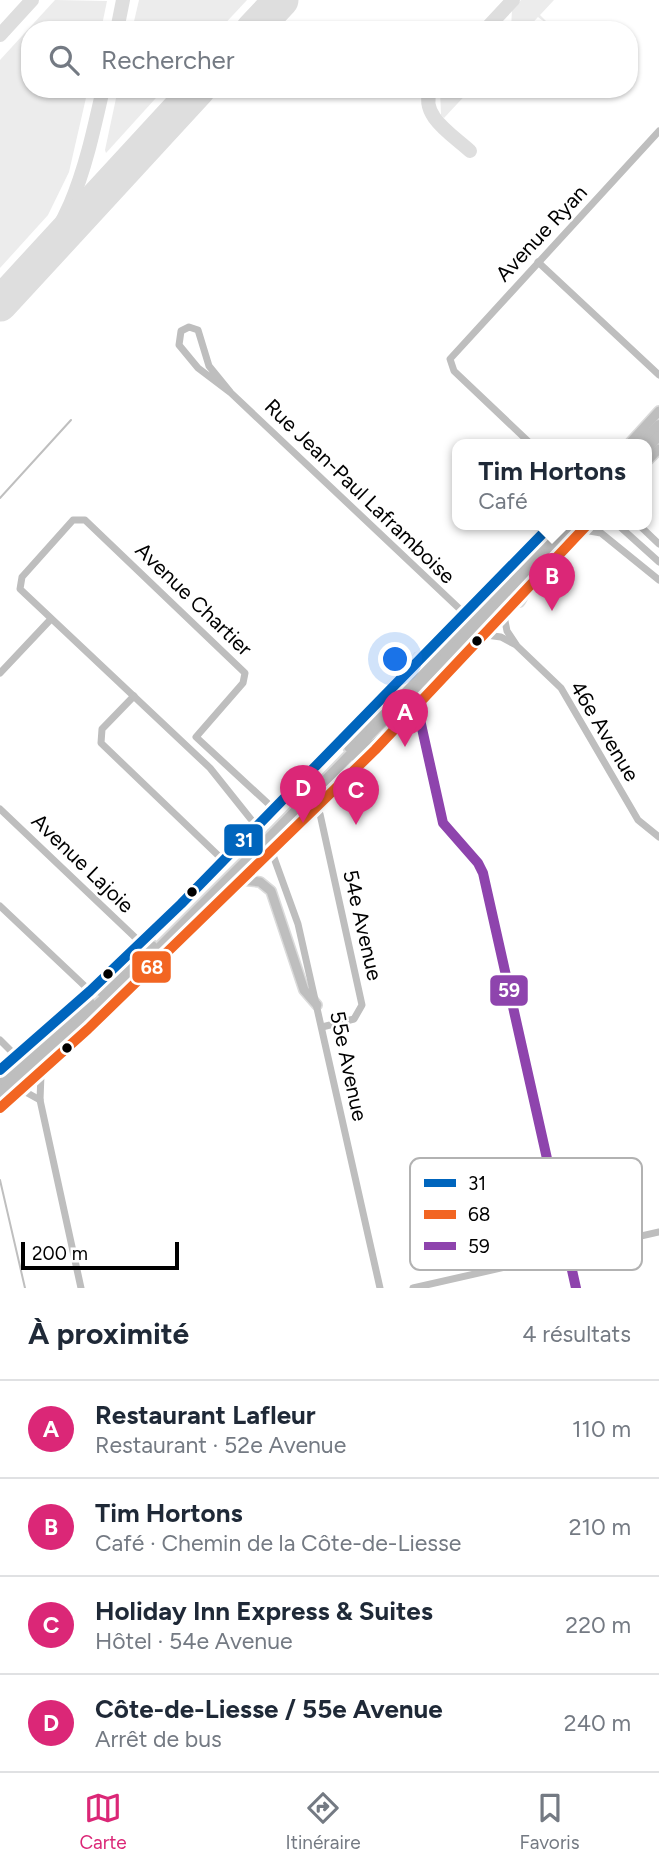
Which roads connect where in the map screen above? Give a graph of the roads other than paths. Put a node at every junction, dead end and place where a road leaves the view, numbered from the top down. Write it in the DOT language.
graph roads {
  1 [pos="659,131"];
  2 [pos="538,262"];
  3 [pos="659,374"];
  4 [pos="231,393"];
  5 [pos="659,411"];
  6 [pos="659,425"];
  7 [pos="526,439"];
  8 [pos="633,439"];
  9 [pos="646,439"];
  10 [pos="546,530"];
  11 [pos="559,530"];
  12 [pos="577,530"];
  13 [pos="579,530"];
  14 [pos="592,530"];
  15 [pos="624,530"];
  16 [pos="644,530"];
  17 [pos="558,542"];
  18 [pos="659,544"];
  19 [pos="659,562"];
  20 [pos="659,580"];
  21 [pos="519,601"];
  22 [pos="465,614"];
  23 [pos="504,617"];
  24 [pos="51,619"];
  25 [pos="486,635"];
  26 [pos="517,646"];
  27 [pos="419,657"];
  28 [pos="0,673"];
  29 [pos="134,696"];
  30 [pos="417,706"];
  31 [pos="386,708"];
  32 [pos="400,724"];
  33 [pos="390,734"];
  34 [pos="422,734"];
  35 [pos="334,772"];
  36 [pos="315,806"];
  37 [pos="0,809"];
  38 [pos="275,810"];
  39 [pos="254,823"];
  40 [pos="271,831"];
  41 [pos="659,837"];
  42 [pos="254,848"];
  43 [pos="273,855"];
  44 [pos="224,860"];
  45 [pos="241,880"];
  46 [pos="0,906"];
  47 [pos="141,943"];
  48 [pos="90,991"];
  49 [pos="317,1005"];
  50 [pos="322,1027"];
  51 [pos="67,1034"];
  52 [pos="0,1040"];
  53 [pos="16,1056"];
  54 [pos="0,1070"];
  55 [pos="41,1074"];
  56 [pos="0,1082"];
  57 [pos="22,1090"];
  58 [pos="0,1092"];
  59 [pos="40,1100"];
  60 [pos="0,1108"];
  61 [pos="547,1158"];
  62 [pos="490,1270"];
  63 [pos="572,1270"];
  64 [pos="81,1288"];
  65 [pos="380,1288"];
  66 [pos="413,1288"];
  67 [pos="576,1288"];
  1 -- 2 [label="street, Avenue Ryan"];
  2 -- 3 [label="street"];
  2 -- 7 [label="street, Avenue Ryan"];
  4 -- 4 [label="street, Rue Jean-Paul Laframboise"];
  4 -- 22 [label="street, Rue Jean-Paul Laframboise"];
  5 -- 8 [label="main road"];
  6 -- 9 [label="highway"];
  10 -- 22 [label="main road"];
  11 -- 31 [label="highway"];
  12 -- 17 [label="highway"];
  13 -- 21 [label="main road"];
  14 -- 20 [label="street"];
  15 -- 19 [label="street"];
  16 -- 18 [label="street"];
  17 -- 21 [label="highway"];
  17 -- 35 [label="highway"];
  21 -- 23 [label="main road"];
  22 -- 27 [label="main road"];
  23 -- 25 [label="main road"];
  23 -- 26 [label="street, 46e Avenue"];
  24 -- 28 [label="street"];
  24 -- 29 [label="street"];
  24 -- 38 [label="street, Avenue Chartier"];
  25 -- 26 [label="street, 46e Avenue"];
  25 -- 30 [label="main road"];
  26 -- 41 [label="street, 46e Avenue"];
  27 -- 31 [label="highway"];
  27 -- 38 [label="main road"];
  29 -- 39 [label="street"];
  29 -- 44 [label="street"];
  30 -- 32 [label="main road"];
  30 -- 34 [label="street"];
  31 -- 40 [label="highway"];
  32 -- 33 [label="main road"];
  32 -- 34 [label="street"];
  33 -- 35 [label="highway"];
  33 -- 36 [label="main road"];
  34 -- 61 [label="street"];
  35 -- 40 [label="highway"];
  36 -- 40 [label="main road"];
  36 -- 50 [label="street, 54e Avenue"];
  37 -- 47 [label="street, Avenue Lajoie"];
  38 -- 40 [label="main road"];
  40 -- 42 [label="highway, bridge"];
  40 -- 42 [label="main road, bridge"];
  42 -- 44 [label="main road"];
  42 -- 45 [label="main road"];
  42 -- 51 [label="highway"];
  42 -- 56 [label="highway"];
  43 -- 49 [label="street, 55e Avenue"];
  44 -- 47 [label="main road"];
  45 -- 49 [label="main road"];
  45 -- 55 [label="main road"];
  46 -- 48 [label="street"];
  47 -- 48 [label="main road"];
  48 -- 53 [label="main road"];
  49 -- 50 [label="street, 55e Avenue"];
  50 -- 65 [label="street, 55e Avenue"];
  51 -- 57 [label="highway"];
  51 -- 58 [label="highway"];
  52 -- 53 [label="street"];
  53 -- 54 [label="main road"];
  55 -- 57 [label="main road"];
  55 -- 59 [label="street"];
  57 -- 59 [label="street"];
  57 -- 60 [label="main road"];
  59 -- 64 [label="street"];
  62 -- 66 [label="street"];
  63 -- 67 [label="street"];
}
